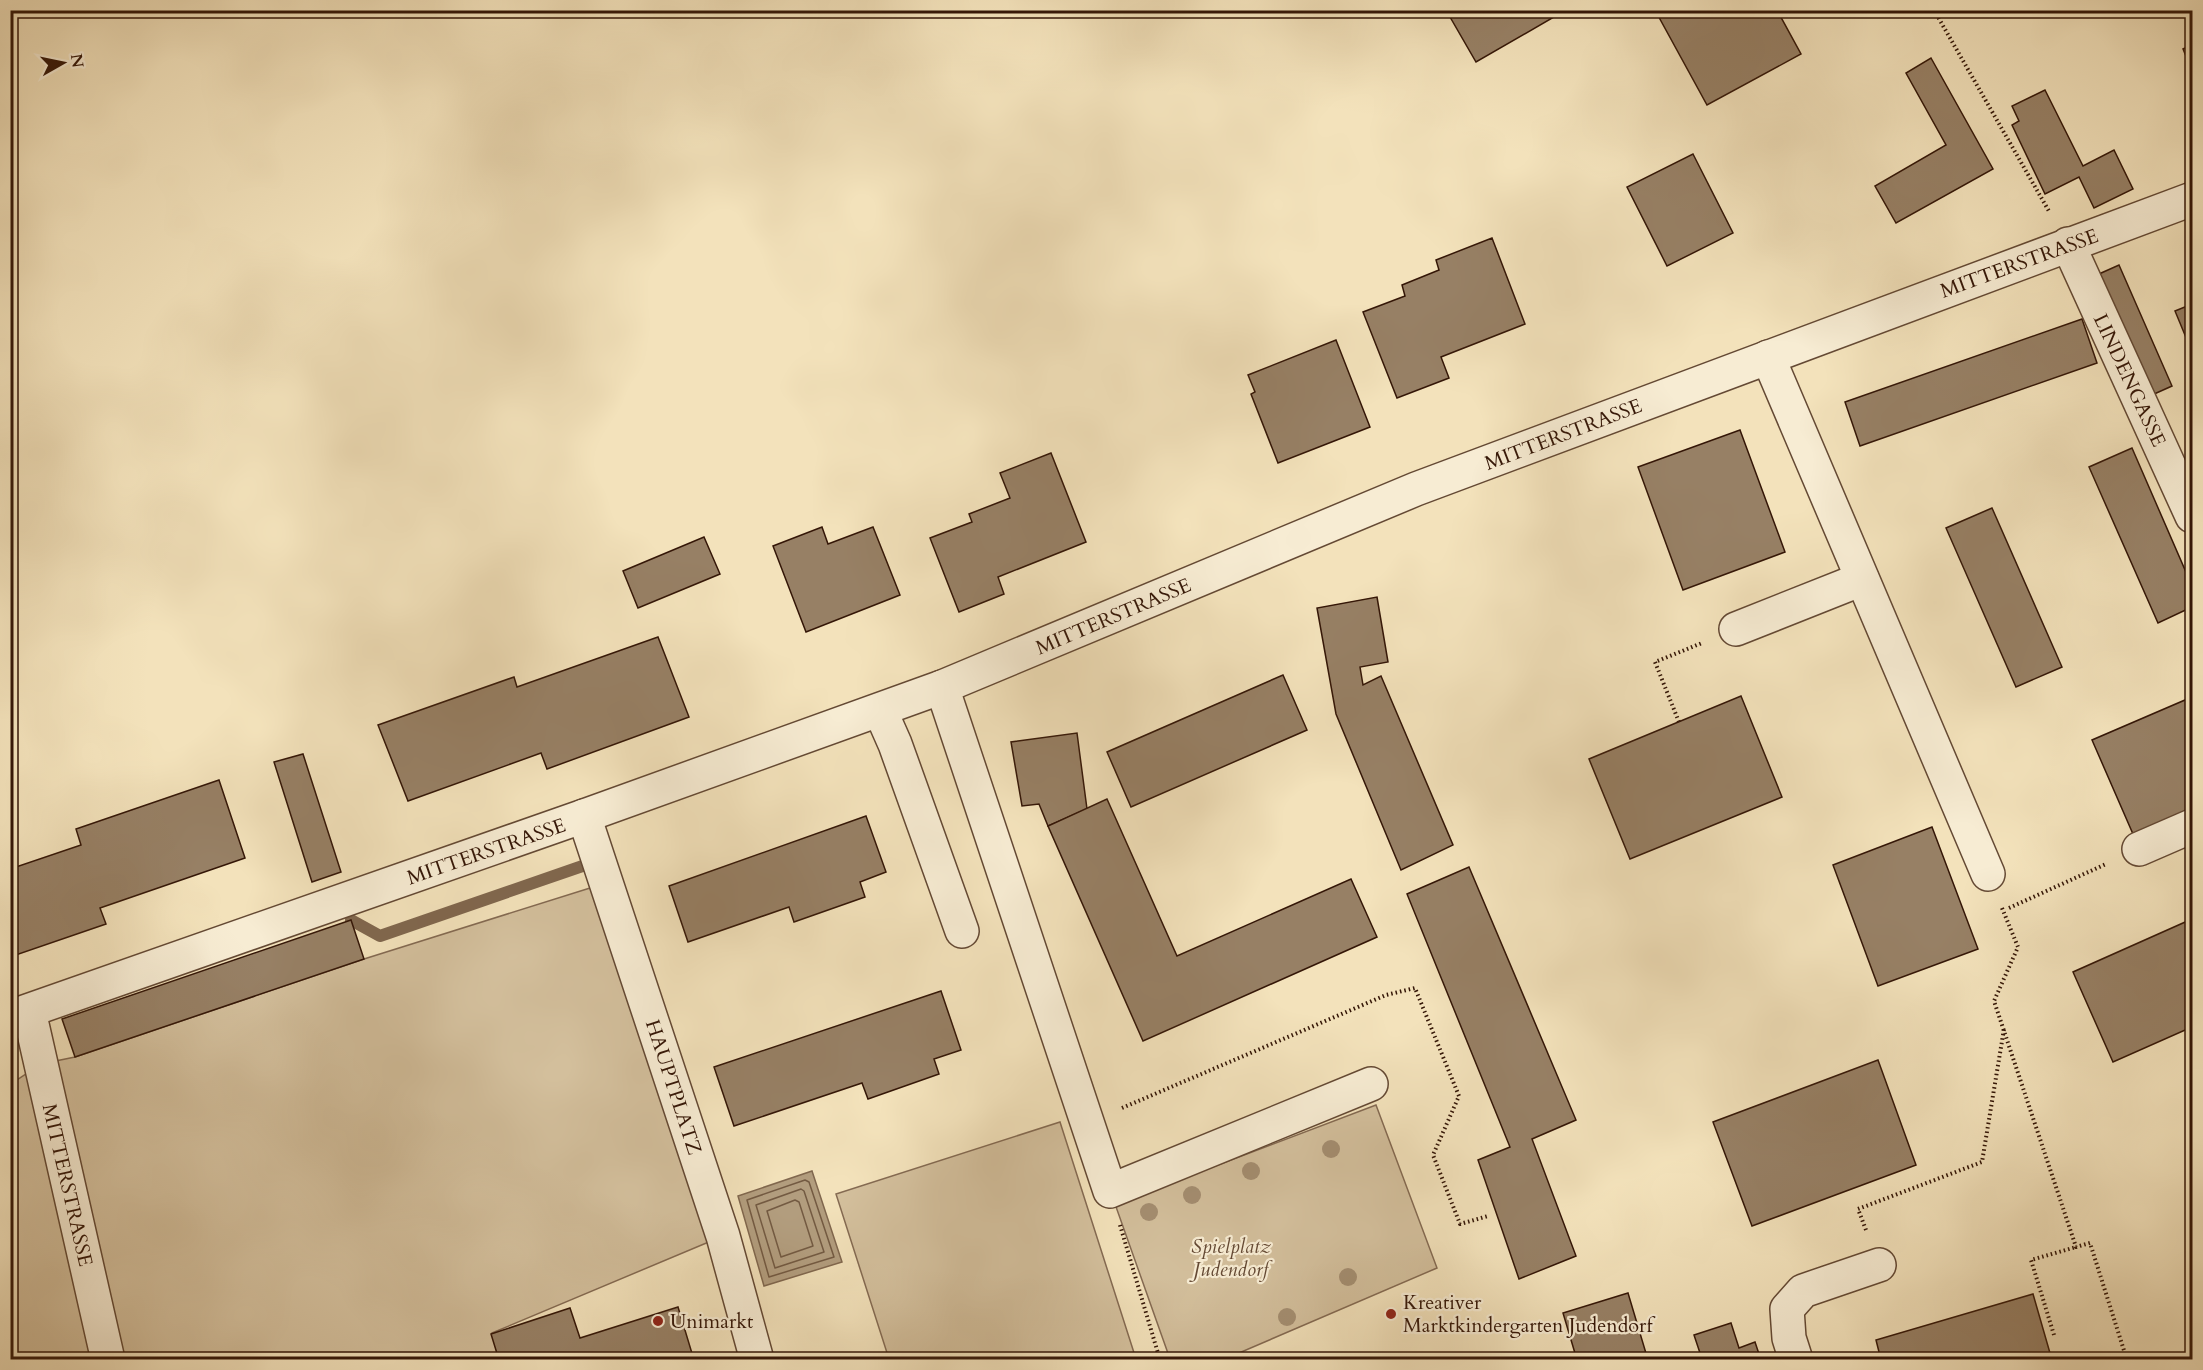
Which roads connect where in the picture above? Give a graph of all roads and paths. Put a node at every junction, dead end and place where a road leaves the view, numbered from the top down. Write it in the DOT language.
graph roads {
  1 [pos="1934,10"];
  2 [pos="2193,199"];
  3 [pos="2068,244"];
  4 [pos="1768,357"];
  5 [pos="2193,516"];
  6 [pos="1863,579"];
  7 [pos="1736,629"];
  8 [pos="942,687"];
  9 [pos="880,710"];
  10 [pos="1678,722"];
  11 [pos="584,816"];
  12 [pos="2193,826"];
  13 [pos="2139,849"];
  14 [pos="1988,874"];
  15 [pos="2003,911"];
  16 [pos="962,931"];
  17 [pos="20,1014"];
  18 [pos="2004,1029"];
  19 [pos="1371,1084"];
  20 [pos="1110,1191"];
  21 [pos="2076,1247"];
  22 [pos="1879,1265"];
  23 [pos="2054,1335"];
  24 [pos="108,1359"];
  25 [pos="757,1359"];
  26 [pos="1160,1359"];
  27 [pos="1796,1359"];
  28 [pos="2127,1359"];
  1 -- 3 [label="path"];
  2 -- 3 [label="street, MITTERSTRASSE"];
  3 -- 4 [label="street, MITTERSTRASSE"];
  3 -- 5 [label="street, LINDENGASSE"];
  4 -- 6 [label="street"];
  4 -- 8 [label="street, MITTERSTRASSE"];
  6 -- 7 [label="street"];
  6 -- 14 [label="street"];
  7 -- 10 [label="path"];
  8 -- 9 [label="street, MITTERSTRASSE"];
  8 -- 20 [label="street"];
  9 -- 11 [label="street, MITTERSTRASSE"];
  9 -- 16 [label="street"];
  11 -- 17 [label="street, MITTERSTRASSE"];
  11 -- 25 [label="street, HAUPTPLATZ"];
  12 -- 13 [label="street"];
  13 -- 15 [label="path"];
  14 -- 15 [label="path"];
  15 -- 18 [label="path"];
  17 -- 24 [label="street, MITTERSTRASSE"];
  18 -- 21 [label="path"];
  18 -- 22 [label="path"];
  19 -- 20 [label="street"];
  20 -- 26 [label="path"];
  21 -- 23 [label="path"];
  21 -- 28 [label="path"];
  22 -- 27 [label="street"];
}
